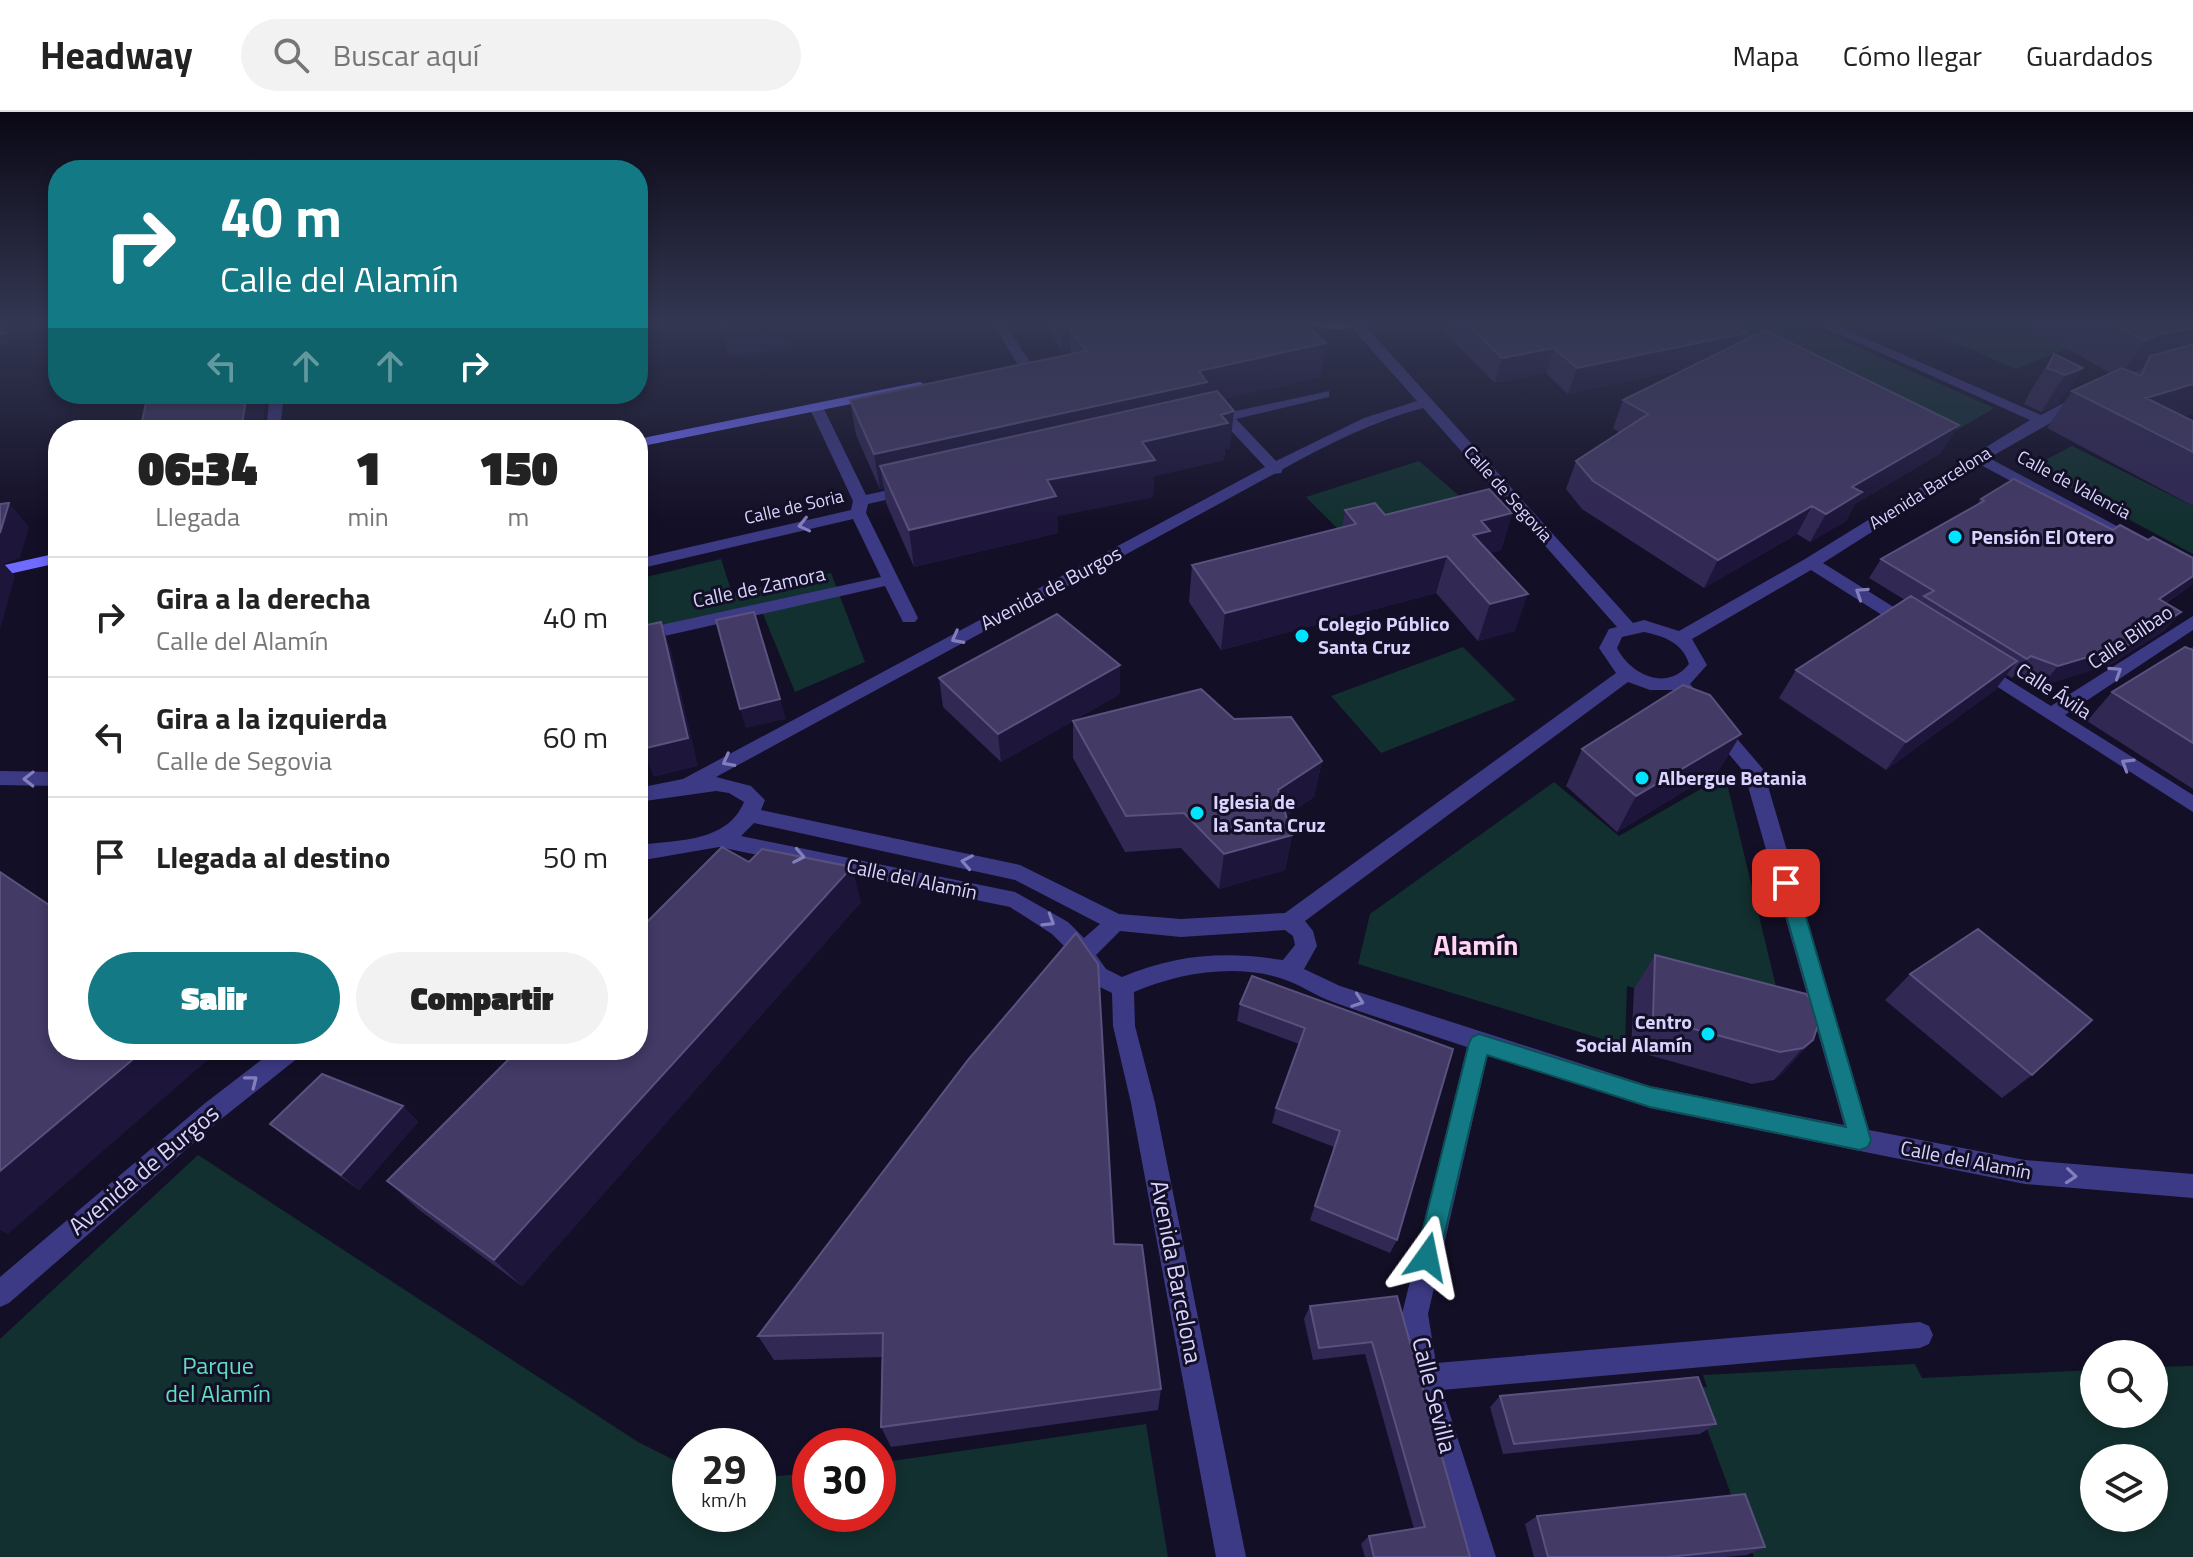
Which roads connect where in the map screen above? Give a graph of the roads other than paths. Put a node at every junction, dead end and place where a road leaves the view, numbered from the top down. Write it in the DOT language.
graph roads {
  1 [pos="903,389"];
  2 [pos="1415,389"];
  3 [pos="1971,389"];
  4 [pos="2097,393"];
  5 [pos="1324,394"];
  6 [pos="1426,403"];
  7 [pos="816,407"];
  8 [pos="1226,417"];
  9 [pos="2041,420"];
  10 [pos="1196,424"];
  11 [pos="648,441"];
  12 [pos="1978,458"];
  13 [pos="1276,470"];
  14 [pos="922,487"];
  15 [pos="860,507"];
  16 [pos="2151,549"];
  17 [pos="48,560"];
  18 [pos="648,561"];
  19 [pos="1811,563"];
  20 [pos="0,571"];
  21 [pos="890,580"];
  22 [pos="909,618"];
  23 [pos="2193,622"];
  24 [pos="1628,628"];
  25 [pos="1922,632"];
  26 [pos="648,634"];
  27 [pos="1679,638"];
  28 [pos="1960,657"];
  29 [pos="1627,674"];
  30 [pos="1680,684"];
  31 [pos="2051,715"];
  32 [pos="0,778"];
  33 [pos="48,779"];
  34 [pos="683,788"];
  35 [pos="648,793"];
  36 [pos="2193,805"];
  37 [pos="751,815"];
  38 [pos="723,840"];
  39 [pos="648,851"];
  40 [pos="1289,921"];
  41 [pos="1116,922"];
  42 [pos="1084,952"];
  43 [pos="1286,970"];
  44 [pos="1123,987"];
  45 [pos="1479,1043"];
  46 [pos="278,1060"];
  47 [pos="1860,1140"];
  48 [pos="2193,1186"];
  49 [pos="0,1294"];
  50 [pos="1920,1335"];
  51 [pos="1425,1378"];
  52 [pos="1231,1557"];
  53 [pos="1481,1557"];
  1 -- 7 [label="street"];
  2 -- 6 [label="street, Calle de Segovia"];
  3 -- 9 [label="street"];
  4 -- 9 [label="street, Avenida Barcelona"];
  5 -- 8 [label="street"];
  6 -- 13 [label="street, Avenida de Burgos"];
  6 -- 24 [label="street, Calle de Segovia"];
  7 -- 11 [label="street"];
  7 -- 15 [label="street"];
  8 -- 10 [label="street"];
  8 -- 13 [label="street"];
  9 -- 12 [label="street, Avenida Barcelona"];
  12 -- 16 [label="street, Calle de Valencia"];
  12 -- 19 [label="street, Avenida Barcelona"];
  13 -- 34 [label="street, Avenida de Burgos, one-way"];
  14 -- 15 [label="street, Calle de Soria"];
  15 -- 18 [label="street, Calle de Soria, one-way"];
  15 -- 21 [label="street"];
  17 -- 20 [label="street"];
  25 -- 19 [label="street, one-way"];
  19 -- 27 [label="street, Avenida Barcelona"];
  21 -- 22 [label="street"];
  21 -- 26 [label="street, Calle de Zamora"];
  31 -- 23 [label="street, Calle Bilbao, one-way"];
  24 -- 27 [label="street"];
  24 -- 29 [label="street"];
  27 -- 30 [label="street"];
  28 -- 31 [label="street, Calle Ávila"];
  29 -- 30 [label="street"];
  29 -- 40 [label="street"];
  30 -- 47 [label="street"];
  36 -- 31 [label="street, Calle Ávila, one-way"];
  33 -- 32 [label="street, one-way"];
  34 -- 35 [label="street"];
  34 -- 37 [label="street"];
  37 -- 38 [label="street"];
  41 -- 37 [label="street, Calle del Alamín, one-way"];
  38 -- 39 [label="street"];
  38 -- 42 [label="street, Calle del Alamín, one-way"];
  40 -- 41 [label="street, Calle del Alamín"];
  40 -- 43 [label="street"];
  41 -- 42 [label="street"];
  42 -- 44 [label="street, Calle del Alamín"];
  43 -- 44 [label="street, Calle del Alamín"];
  43 -- 45 [label="street, Calle del Alamín, one-way"];
  44 -- 52 [label="street, Avenida Barcelona"];
  45 -- 47 [label="street, Calle del Alamín"];
  45 -- 51 [label="street, Calle Sevilla"];
  49 -- 46 [label="street, Avenida de Burgos, one-way"];
  47 -- 48 [label="street, Calle del Alamín, one-way"];
  50 -- 51 [label="street"];
  51 -- 53 [label="street, Calle Sevilla"];
}
